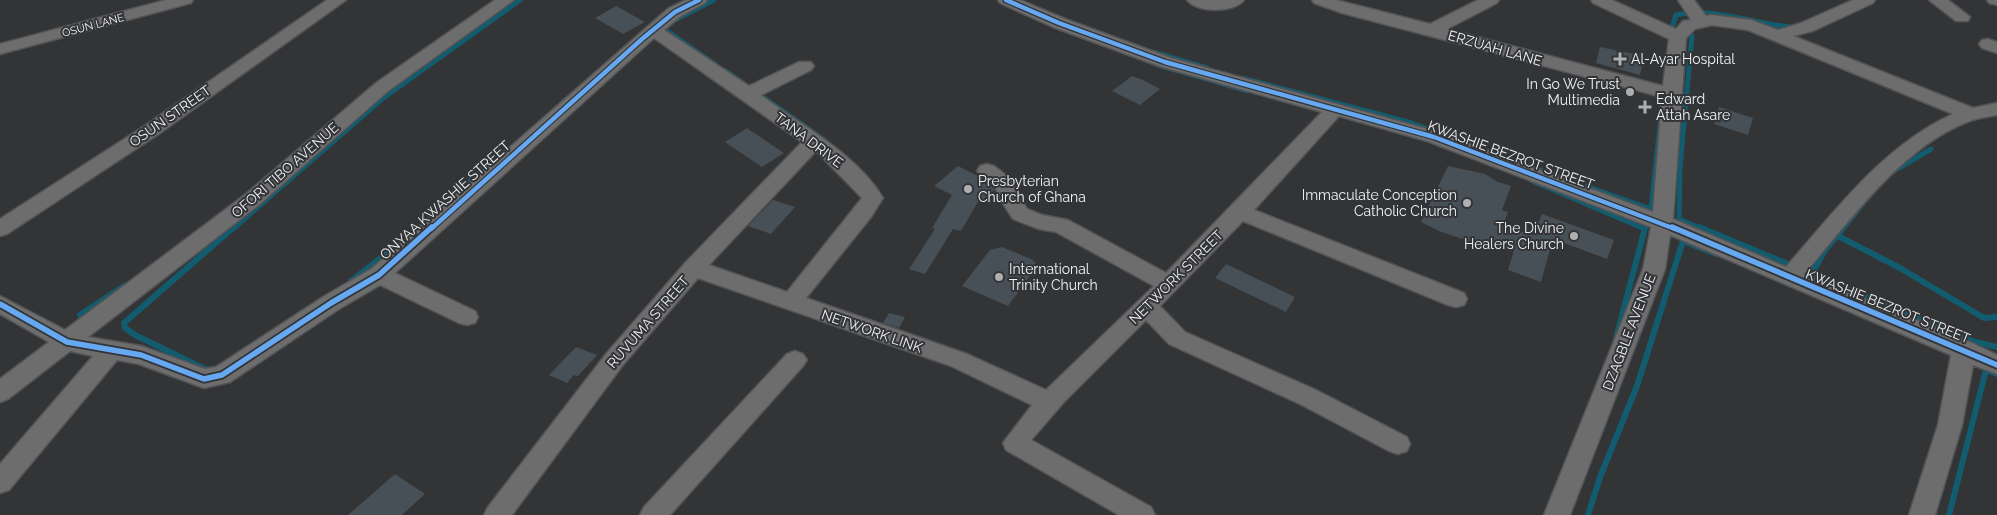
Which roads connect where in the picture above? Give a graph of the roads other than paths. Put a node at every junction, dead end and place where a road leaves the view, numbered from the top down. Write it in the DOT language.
graph roads {
  1 [pos="185,0"];
  2 [pos="338,0"];
  3 [pos="506,0"];
  4 [pos="698,0"];
  5 [pos="1006,0"];
  6 [pos="1195,0"];
  7 [pos="1236,0"];
  8 [pos="1320,0"];
  9 [pos="1491,0"];
  10 [pos="1599,0"];
  11 [pos="1686,0"];
  12 [pos="1866,0"];
  13 [pos="1937,0"];
  14 [pos="1962,17"];
  15 [pos="1701,22"];
  16 [pos="653,30"];
  17 [pos="1431,30"];
  18 [pos="1778,36"];
  19 [pos="1678,37"];
  20 [pos="0,49"];
  21 [pos="805,66"];
  22 [pos="748,94"];
  23 [pos="1672,94"];
  24 [pos="1335,109"];
  25 [pos="1997,109"];
  26 [pos="1971,114"];
  27 [pos="815,141"];
  28 [pos="987,171"];
  29 [pos="1240,212"];
  30 [pos="1662,224"];
  31 [pos="0,230"];
  32 [pos="694,268"];
  33 [pos="379,275"];
  34 [pos="1789,278"];
  35 [pos="1168,284"];
  36 [pos="1456,299"];
  37 [pos="790,303"];
  38 [pos="0,304"];
  39 [pos="1146,307"];
  40 [pos="467,317"];
  41 [pos="67,342"];
  42 [pos="1964,349"];
  43 [pos="111,351"];
  44 [pos="795,360"];
  45 [pos="1994,361"];
  46 [pos="0,392"];
  47 [pos="1047,401"];
  48 [pos="1398,444"];
  49 [pos="0,482"];
  50 [pos="498,515"];
  51 [pos="653,515"];
  52 [pos="1142,515"];
  53 [pos="1557,515"];
  54 [pos="1922,515"];
  1 -- 20 [label="street, OSUN LANE"];
  2 -- 31 [label="street, OSUN STREET"];
  3 -- 41 [label="street, OFORI TIBO AVENUE"];
  4 -- 16 [label="street, ONYAA KWASHIE STREET"];
  5 -- 24 [label="street, KWASHIE BEZROT STREET"];
  6 -- 7 [label="street"];
  8 -- 17 [label="street, ERZUAH LANE"];
  9 -- 17 [label="street"];
  10 -- 19 [label="street"];
  11 -- 15 [label="street"];
  12 -- 18 [label="street"];
  13 -- 14 [label="street"];
  15 -- 18 [label="street"];
  15 -- 19 [label="street"];
  16 -- 22 [label="street, TANA DRIVE"];
  16 -- 33 [label="street, ONYAA KWASHIE STREET"];
  17 -- 23 [label="street, ERZUAH LANE"];
  18 -- 26 [label="street"];
  19 -- 23 [label="street, DZAGBLE AVENUE"];
  21 -- 22 [label="street"];
  22 -- 27 [label="street, TANA DRIVE"];
  23 -- 30 [label="street, DZAGBLE AVENUE"];
  24 -- 29 [label="street, NETWORK STREET"];
  24 -- 30 [label="street, KWASHIE BEZROT STREET"];
  25 -- 26 [label="street"];
  26 -- 34 [label="street"];
  27 -- 32 [label="street, RUVUMA STREET"];
  27 -- 37 [label="street, TANA DRIVE"];
  28 -- 35 [label="street"];
  29 -- 35 [label="street, NETWORK STREET"];
  29 -- 36 [label="street"];
  30 -- 34 [label="street, KWASHIE BEZROT STREET"];
  30 -- 53 [label="street, DZAGBLE AVENUE"];
  32 -- 37 [label="street, NETWORK LINK"];
  32 -- 50 [label="street, RUVUMA STREET"];
  33 -- 40 [label="street"];
  33 -- 43 [label="street, ONYAA KWASHIE STREET"];
  34 -- 42 [label="street, KWASHIE BEZROT STREET"];
  35 -- 39 [label="street, NETWORK STREET"];
  37 -- 47 [label="street, NETWORK LINK"];
  38 -- 41 [label="street, ONYAA KWASHIE STREET"];
  39 -- 47 [label="street, NETWORK STREET"];
  39 -- 48 [label="street"];
  41 -- 43 [label="street, ONYAA KWASHIE STREET"];
  41 -- 46 [label="street"];
  42 -- 45 [label="street, KWASHIE BEZROT STREET"];
  42 -- 54 [label="street"];
  43 -- 49 [label="street"];
  44 -- 51 [label="street"];
  47 -- 52 [label="street, NETWORK STREET"];
}
